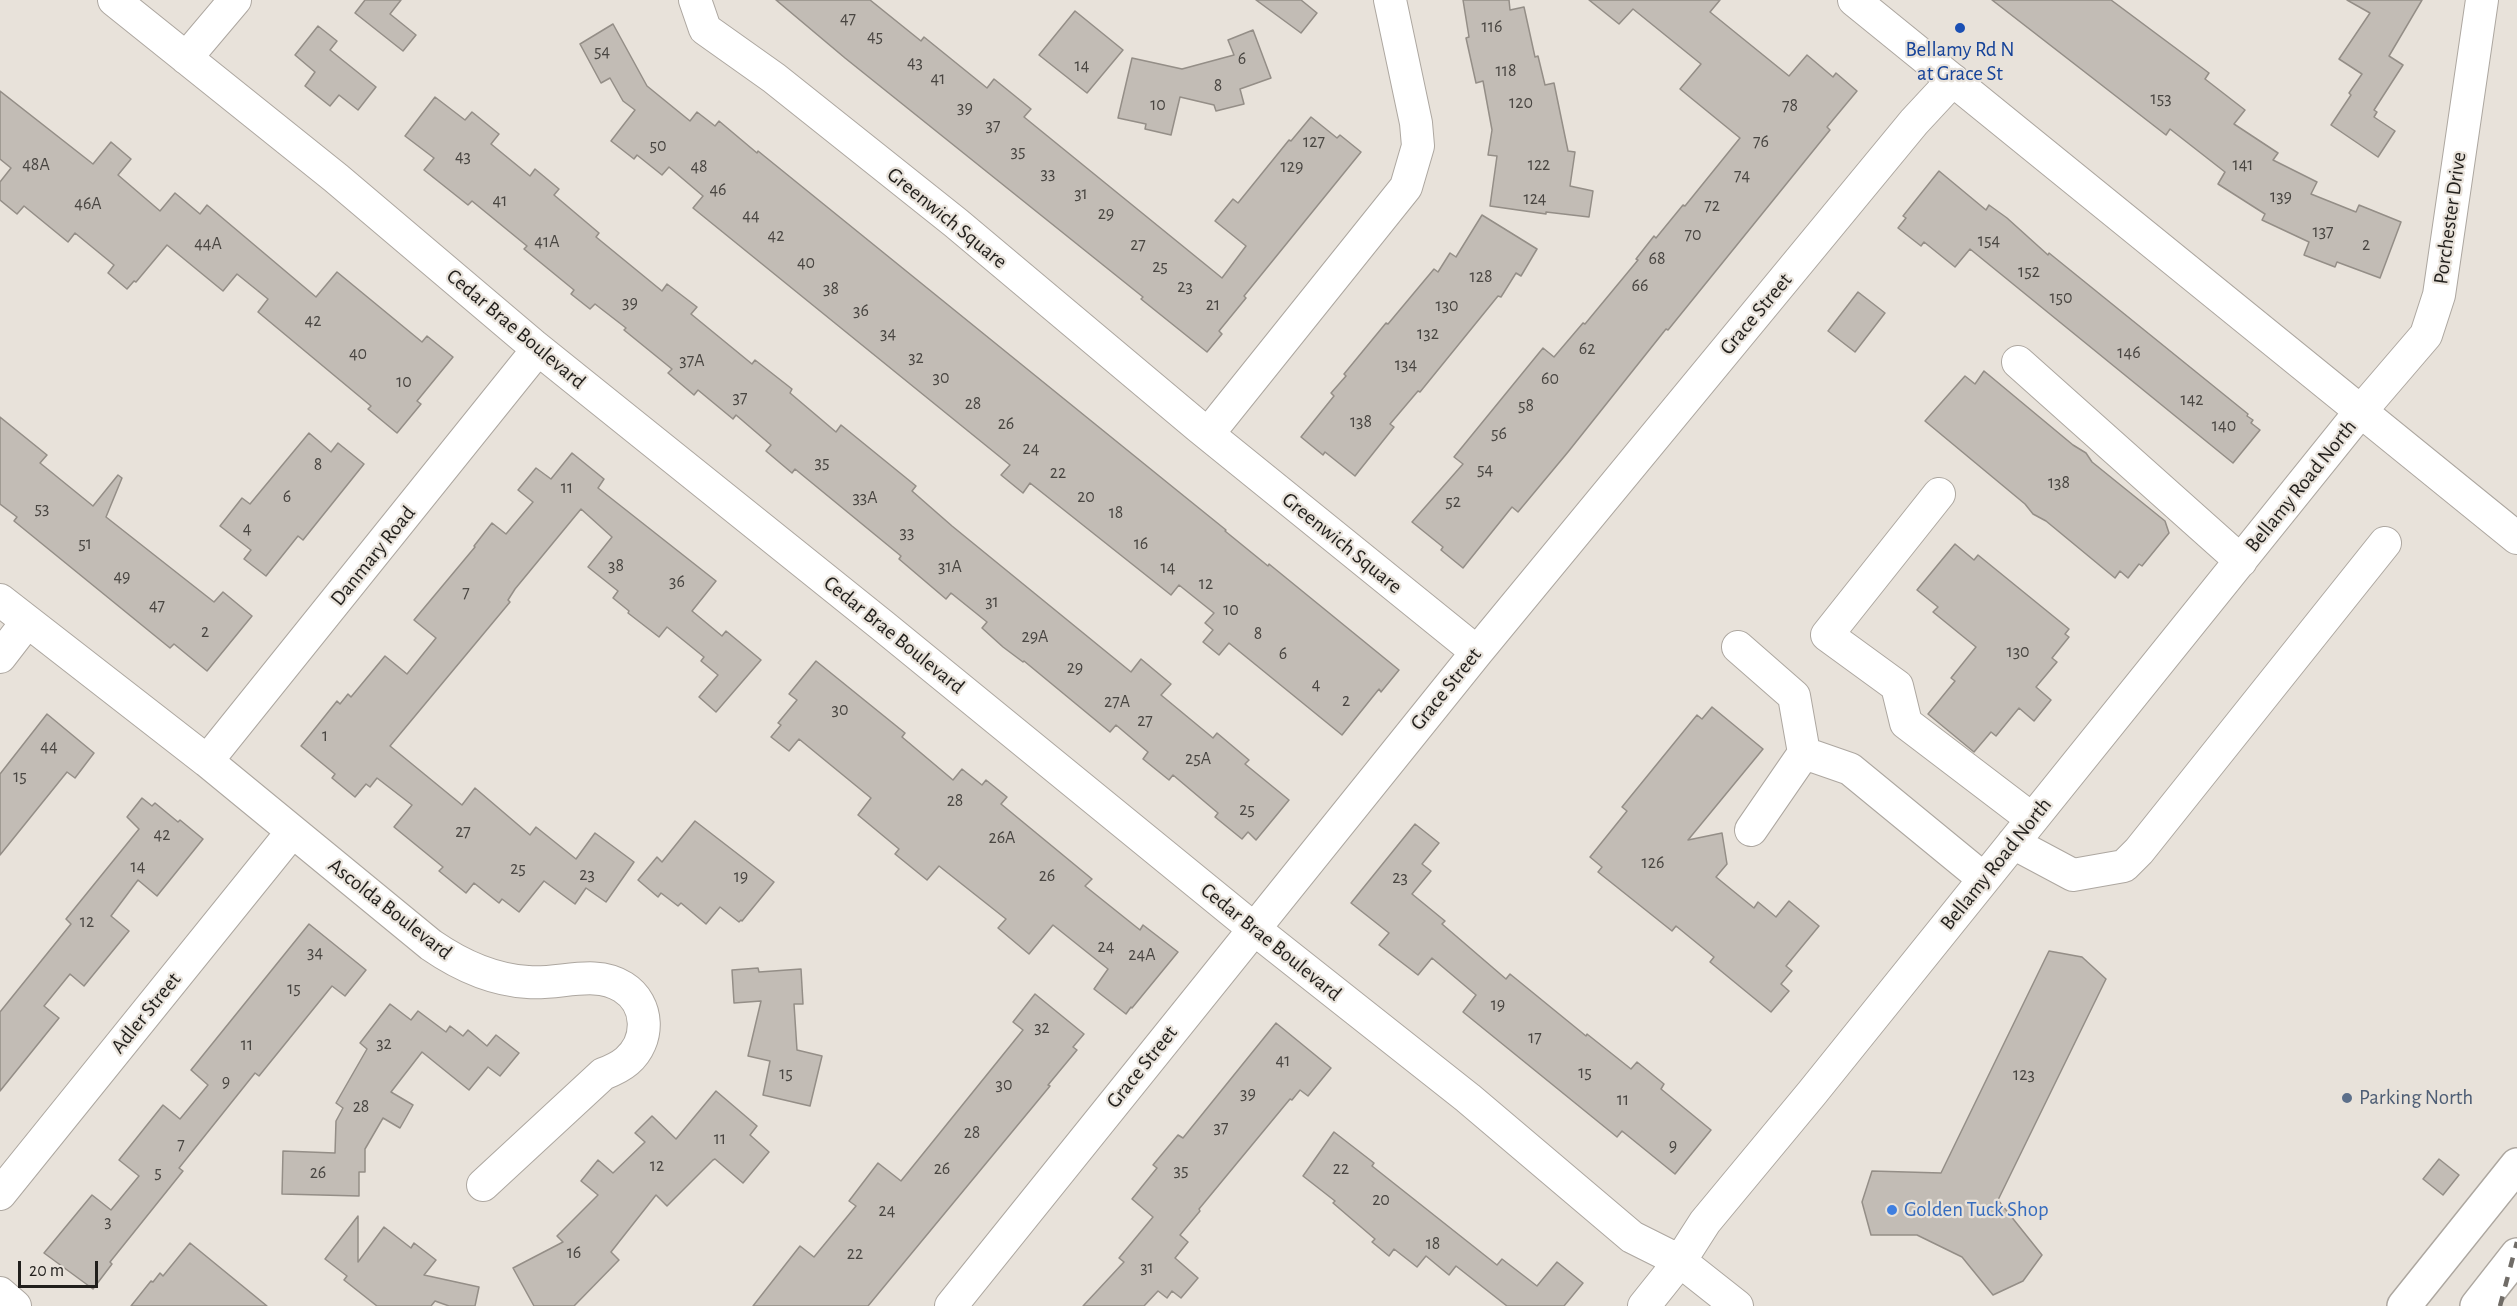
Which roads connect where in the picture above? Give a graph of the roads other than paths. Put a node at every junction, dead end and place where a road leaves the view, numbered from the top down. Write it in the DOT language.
graph roads {
  1 [pos="114,0"];
  2 [pos="235,0"];
  3 [pos="695,0"];
  4 [pos="1389,0"];
  5 [pos="1854,0"];
  6 [pos="2482,0"];
  7 [pos="186,58"];
  8 [pos="1953,80"];
  9 [pos="537,349"];
  10 [pos="2018,362"];
  11 [pos="2360,412"];
  12 [pos="1208,434"];
  13 [pos="1939,494"];
  14 [pos="2517,538"];
  15 [pos="2385,543"];
  16 [pos="2241,561"];
  17 [pos="0,600"];
  18 [pos="27,622"];
  19 [pos="1738,647"];
  20 [pos="1477,652"];
  21 [pos="0,657"];
  22 [pos="1804,753"];
  23 [pos="207,762"];
  24 [pos="1751,830"];
  25 [pos="2022,831"];
  26 [pos="292,832"];
  27 [pos="1984,879"];
  28 [pos="1253,928"];
  29 [pos="2517,1165"];
  30 [pos="483,1185"];
  31 [pos="0,1194"];
  32 [pos="2517,1255"];
  33 [pos="1680,1261"];
  34 [pos="0,1293"];
  35 [pos="15,1306"];
  36 [pos="951,1306"];
  37 [pos="1644,1306"];
  38 [pos="1737,1306"];
  39 [pos="2404,1306"];
  40 [pos="2477,1306"];
  1 -- 7 [label="street, Cedar Brae Boulevard"];
  2 -- 7 [label="street"];
  3 -- 12 [label="street, Greenwich Square"];
  4 -- 12 [label="street"];
  5 -- 8 [label="street, Bellamy Road North"];
  6 -- 11 [label="street, Porchester Drive"];
  7 -- 9 [label="street, Cedar Brae Boulevard"];
  8 -- 11 [label="street, Bellamy Road North"];
  8 -- 20 [label="street, Grace Street"];
  9 -- 23 [label="street, Danmary Road"];
  9 -- 28 [label="street, Cedar Brae Boulevard"];
  10 -- 16 [label="street"];
  11 -- 14 [label="street, Bellamy Road North"];
  11 -- 16 [label="street, Bellamy Road North"];
  12 -- 20 [label="street, Greenwich Square"];
  13 -- 25 [label="street"];
  15 -- 25 [label="street"];
  16 -- 25 [label="street, Bellamy Road North"];
  17 -- 18 [label="street, Ascolda Boulevard"];
  18 -- 21 [label="street"];
  18 -- 23 [label="street, Ascolda Boulevard"];
  19 -- 22 [label="street"];
  20 -- 28 [label="street, Grace Street"];
  22 -- 24 [label="street"];
  22 -- 27 [label="street"];
  23 -- 26 [label="street, Ascolda Boulevard"];
  25 -- 27 [label="street, Bellamy Road North"];
  26 -- 30 [label="street, Ascolda Boulevard"];
  26 -- 31 [label="street, Adler Street"];
  27 -- 33 [label="street, Bellamy Road North"];
  28 -- 33 [label="street, Cedar Brae Boulevard"];
  28 -- 36 [label="street, Grace Street"];
  29 -- 39 [label="main road"];
  32 -- 40 [label="main road"];
  33 -- 37 [label="street, Bellamy Road North"];
  33 -- 38 [label="street"];
  34 -- 35 [label="street"];
}
